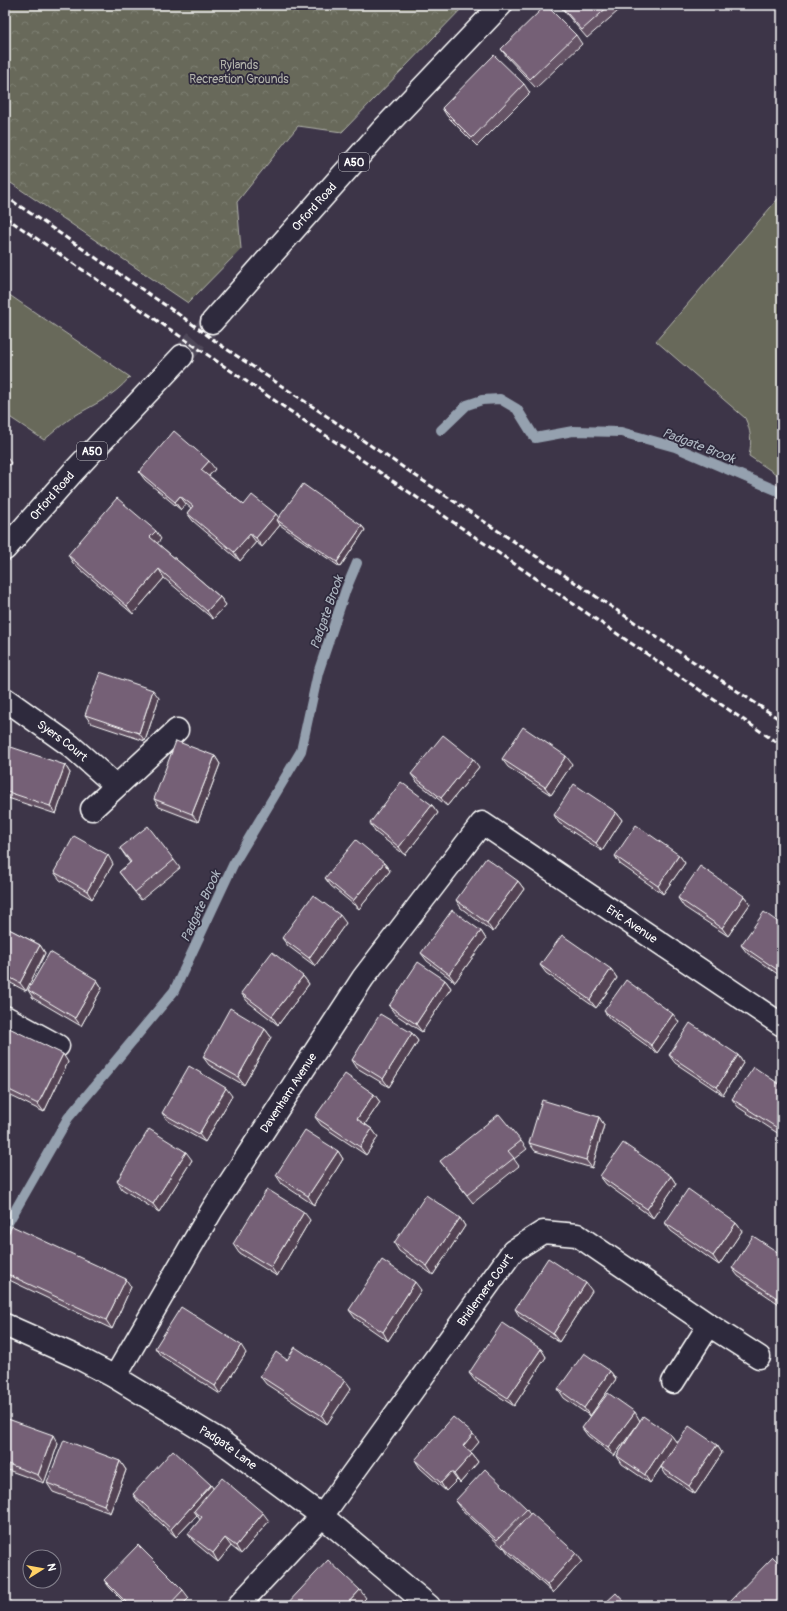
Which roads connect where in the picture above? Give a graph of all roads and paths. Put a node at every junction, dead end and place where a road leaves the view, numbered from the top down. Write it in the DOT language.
graph roads {
  1 [pos="501,5"];
  2 [pos="212,322"];
  3 [pos="182,356"];
  4 [pos="5,549"];
  5 [pos="5,699"];
  6 [pos="177,730"];
  7 [pos="116,786"];
  8 [pos="92,809"];
  9 [pos="482,823"];
  10 [pos="5,1017"];
  11 [pos="782,1025"];
  12 [pos="58,1046"];
  13 [pos="5,1325"];
  14 [pos="709,1325"];
  15 [pos="759,1357"];
  16 [pos="115,1377"];
  17 [pos="673,1382"];
  18 [pos="322,1516"];
  19 [pos="238,1606"];
  20 [pos="429,1606"];
  1 -- 2 [label="street, Orford Road / A50"];
  3 -- 4 [label="street, Orford Road / A50"];
  5 -- 7 [label="street, Syers Court"];
  6 -- 7 [label="street"];
  7 -- 8 [label="street"];
  9 -- 11 [label="street, Eric Avenue"];
  9 -- 16 [label="street, Davenham Avenue"];
  10 -- 12 [label="street"];
  13 -- 16 [label="street, Padgate Lane"];
  14 -- 15 [label="street, Bridlemere Court"];
  14 -- 17 [label="street"];
  14 -- 18 [label="street, Bridlemere Court"];
  16 -- 18 [label="street, Padgate Lane"];
  18 -- 19 [label="street, Bridlemere Court"];
  18 -- 20 [label="street, Padgate Lane"];
}
